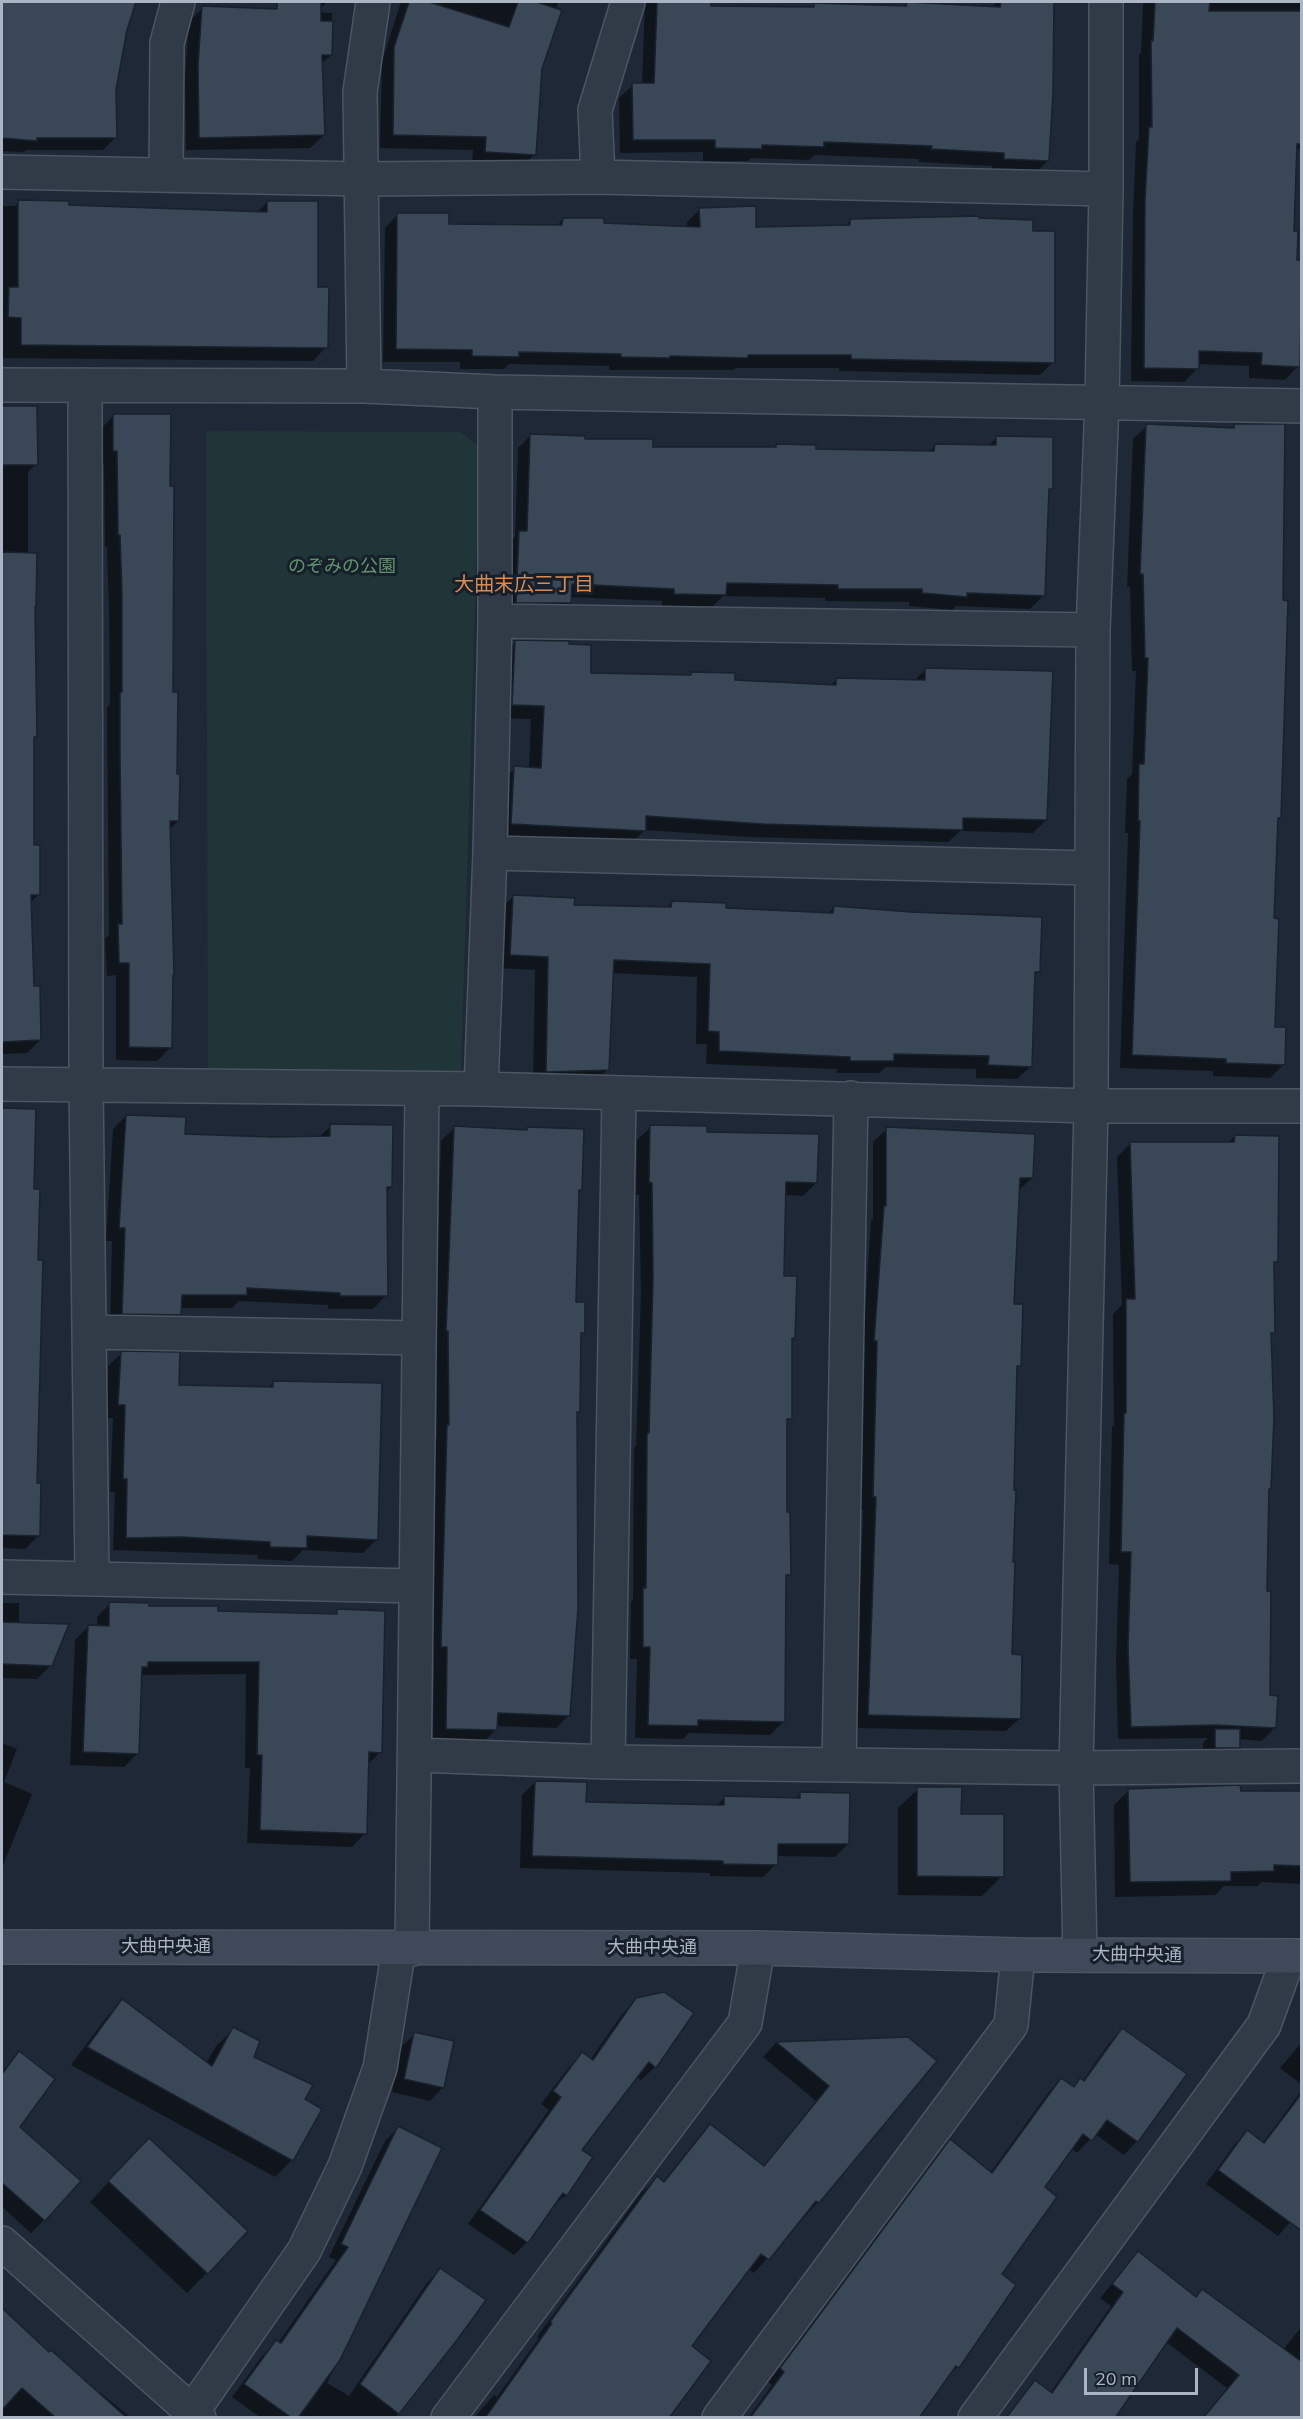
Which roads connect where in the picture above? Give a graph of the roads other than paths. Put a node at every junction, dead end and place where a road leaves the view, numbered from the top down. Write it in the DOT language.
graph roads {
  1 [pos="178,2"];
  2 [pos="373,2"];
  3 [pos="628,2"];
  4 [pos="1106,2"];
  5 [pos="2,172"];
  6 [pos="166,174"];
  7 [pos="598,177"];
  8 [pos="362,178"];
  9 [pos="1106,189"];
  10 [pos="2,385"];
  11 [pos="85,385"];
  12 [pos="364,386"];
  13 [pos="495,392"];
  14 [pos="1102,402"];
  15 [pos="1302,406"];
  16 [pos="495,621"];
  17 [pos="1093,630"];
  18 [pos="490,853"];
  19 [pos="1091,868"];
  20 [pos="2,1084"];
  21 [pos="86,1084"];
  22 [pos="481,1089"];
  23 [pos="423,1090"];
  24 [pos="619,1094"];
  25 [pos="851,1098"];
  26 [pos="1091,1106"];
  27 [pos="1302,1106"];
  28 [pos="89,1332"];
  29 [pos="418,1338"];
  30 [pos="2,1577"];
  31 [pos="92,1577"];
  32 [pos="416,1586"];
  33 [pos="416,1755"];
  34 [pos="608,1762"];
  35 [pos="839,1765"];
  36 [pos="1302,1766"];
  37 [pos="1076,1768"];
  38 [pos="2,1947"];
  39 [pos="758,1948"];
  40 [pos="405,1949"];
  41 [pos="1080,1954"];
  42 [pos="1018,1955"];
  43 [pos="1295,1956"];
  44 [pos="2,2243"];
  45 [pos="195,2415"];
  46 [pos="448,2418"];
  47 [pos="719,2418"];
  48 [pos="975,2418"];
  1 -- 6 [label="street"];
  2 -- 8 [label="street"];
  3 -- 7 [label="street"];
  4 -- 9 [label="street"];
  5 -- 6 [label="street"];
  6 -- 8 [label="street"];
  7 -- 8 [label="street"];
  7 -- 9 [label="street"];
  8 -- 12 [label="street"];
  9 -- 14 [label="street"];
  10 -- 11 [label="street"];
  11 -- 12 [label="street"];
  11 -- 21 [label="street"];
  12 -- 13 [label="street"];
  13 -- 14 [label="street"];
  13 -- 16 [label="street"];
  14 -- 15 [label="street"];
  14 -- 17 [label="street"];
  16 -- 17 [label="street"];
  16 -- 18 [label="street"];
  17 -- 19 [label="street"];
  18 -- 19 [label="street"];
  18 -- 22 [label="street"];
  19 -- 26 [label="street"];
  20 -- 21 [label="street"];
  21 -- 23 [label="street"];
  21 -- 28 [label="street"];
  22 -- 23 [label="street"];
  22 -- 24 [label="street"];
  23 -- 29 [label="street"];
  24 -- 25 [label="street"];
  24 -- 34 [label="street"];
  25 -- 26 [label="street"];
  25 -- 35 [label="street"];
  26 -- 27 [label="street"];
  26 -- 37 [label="street"];
  28 -- 29 [label="street"];
  28 -- 31 [label="street"];
  29 -- 32 [label="street"];
  30 -- 31 [label="street"];
  31 -- 32 [label="street"];
  32 -- 33 [label="street"];
  33 -- 34 [label="street"];
  33 -- 40 [label="street"];
  34 -- 35 [label="street"];
  35 -- 37 [label="street"];
  36 -- 37 [label="street"];
  37 -- 41 [label="street"];
  38 -- 40 [label="main road, 大曲中央通"];
  39 -- 40 [label="main road, 大曲中央通"];
  39 -- 42 [label="main road, 大曲中央通"];
  39 -- 46 [label="street"];
  40 -- 45 [label="street"];
  41 -- 42 [label="main road, 大曲中央通"];
  41 -- 43 [label="main road, 大曲中央通"];
  42 -- 47 [label="street"];
  43 -- 48 [label="street"];
  44 -- 45 [label="street"];
}
